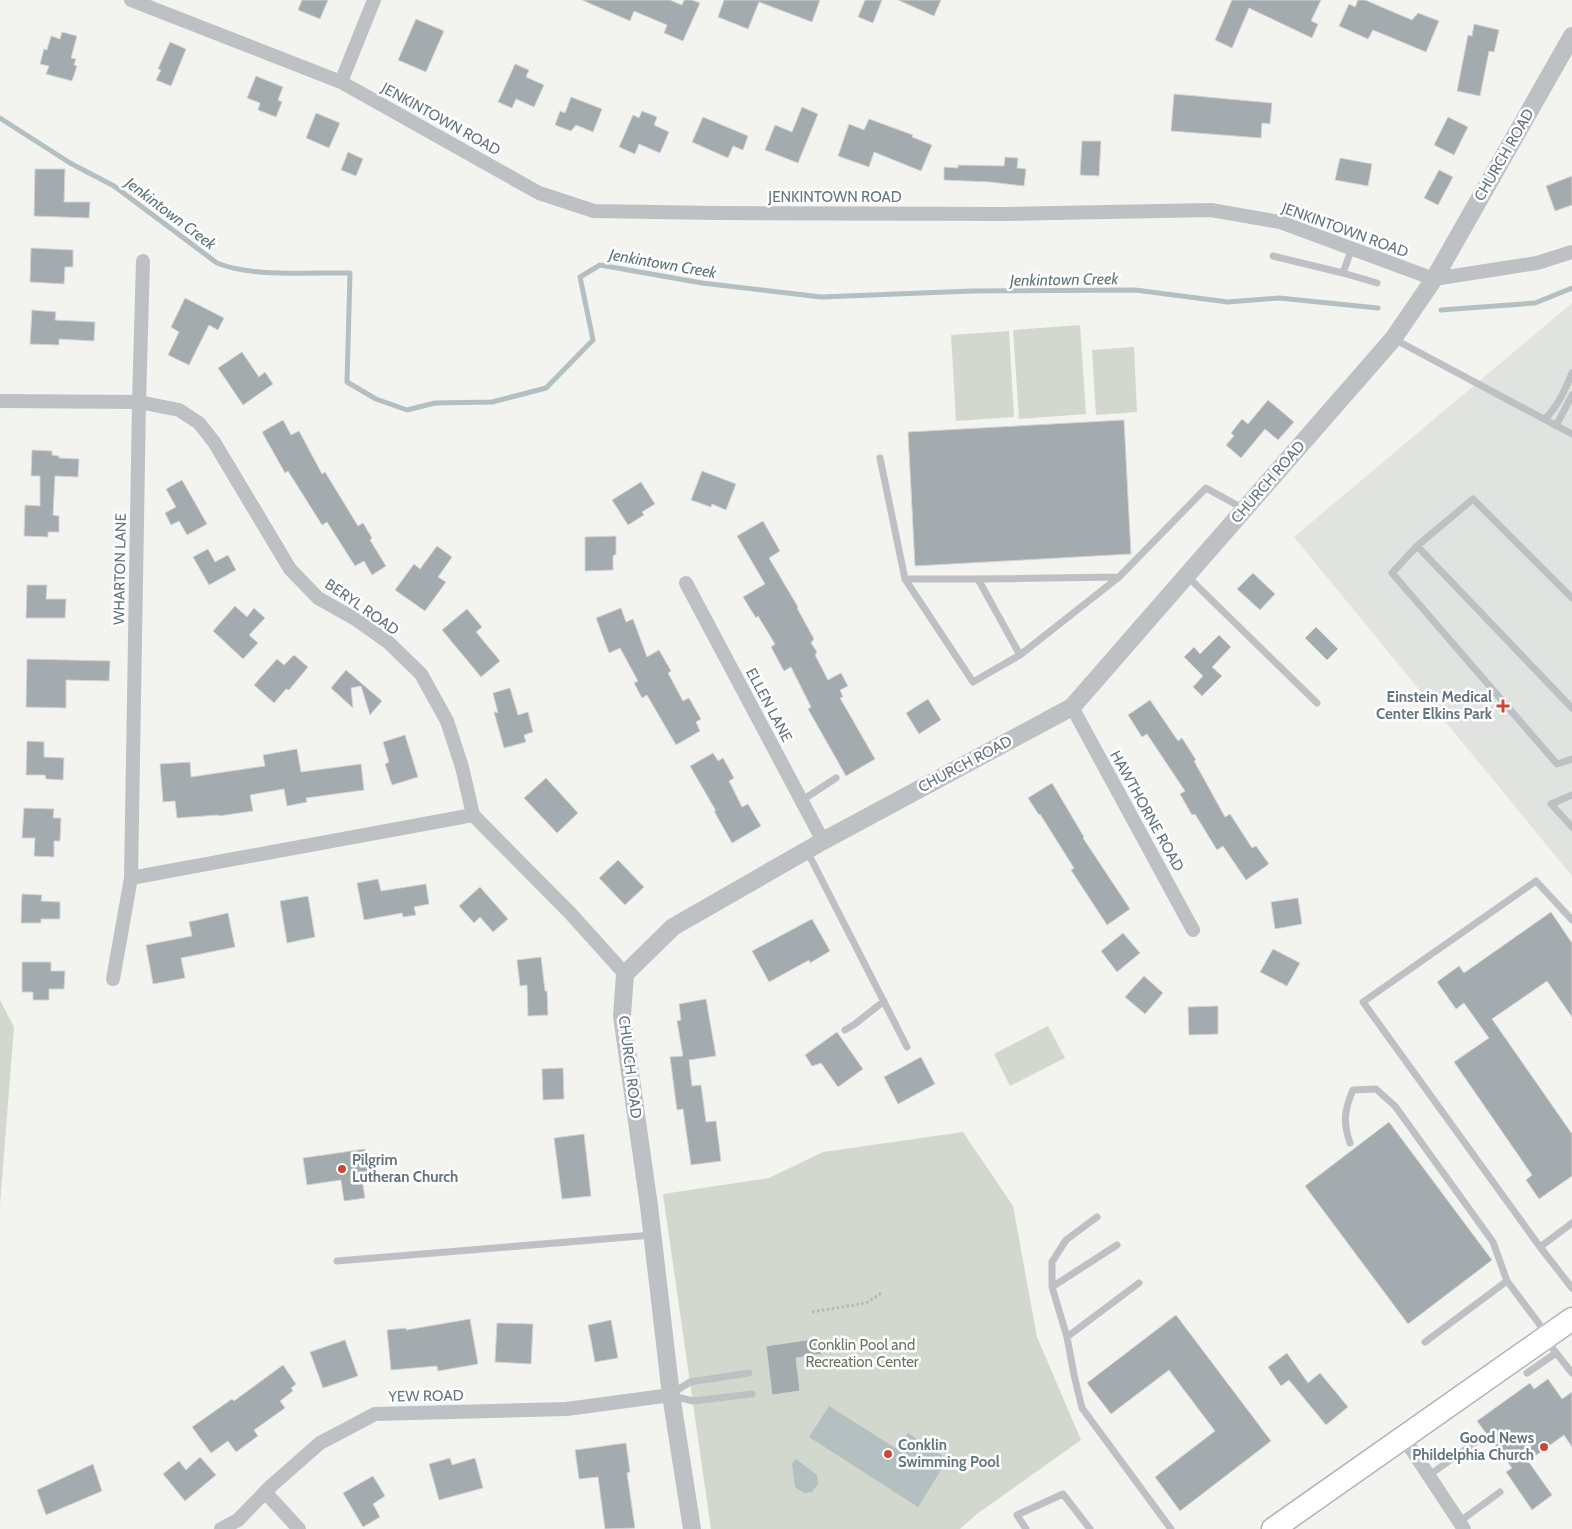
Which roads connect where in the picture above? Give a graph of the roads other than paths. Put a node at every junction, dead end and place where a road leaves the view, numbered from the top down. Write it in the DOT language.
graph roads {
  1 [pos="132,0"];
  2 [pos="374,0"];
  3 [pos="1572,36"];
  4 [pos="341,82"];
  5 [pos="1352,248"];
  6 [pos="1572,252"];
  7 [pos="1273,256"];
  8 [pos="143,261"];
  9 [pos="1343,273"];
  10 [pos="1434,278"];
  11 [pos="1376,283"];
  12 [pos="1393,339"];
  13 [pos="1572,373"];
  14 [pos="1572,395"];
  15 [pos="0,401"];
  16 [pos="139,402"];
  17 [pos="1545,419"];
  18 [pos="1556,426"];
  19 [pos="1572,434"];
  20 [pos="880,458"];
  21 [pos="1244,510"];
  22 [pos="1417,546"];
  23 [pos="1186,576"];
  24 [pos="1119,577"];
  25 [pos="906,579"];
  26 [pos="978,579"];
  27 [pos="686,583"];
  28 [pos="1572,598"];
  29 [pos="1020,655"];
  30 [pos="1317,703"];
  31 [pos="1072,707"];
  32 [pos="1572,708"];
  33 [pos="1572,760"];
  34 [pos="836,778"];
  35 [pos="1572,795"];
  36 [pos="801,801"];
  37 [pos="473,815"];
  38 [pos="1572,828"];
  39 [pos="823,842"];
  40 [pos="807,851"];
  41 [pos="131,878"];
  42 [pos="1572,920"];
  43 [pos="1194,930"];
  44 [pos="625,974"];
  45 [pos="113,979"];
  46 [pos="884,1001"];
  47 [pos="845,1030"];
  48 [pos="907,1046"];
  49 [pos="1350,1143"];
  50 [pos="1096,1217"];
  51 [pos="1572,1223"];
  52 [pos="653,1235"];
  53 [pos="1118,1245"];
  54 [pos="1540,1247"];
  55 [pos="337,1261"];
  56 [pos="1507,1281"];
  57 [pos="1140,1283"];
  58 [pos="1052,1287"];
  59 [pos="1572,1288"];
  60 [pos="1572,1319"];
  61 [pos="1067,1337"];
  62 [pos="1425,1342"];
  63 [pos="1550,1342"];
  64 [pos="749,1372"];
  65 [pos="1527,1373"];
  66 [pos="1572,1373"];
  67 [pos="752,1394"];
  68 [pos="670,1395"];
  69 [pos="1404,1438"];
  70 [pos="1480,1439"];
  71 [pos="1428,1476"];
  72 [pos="265,1492"];
  73 [pos="1500,1492"];
  74 [pos="1462,1526"];
  75 [pos="221,1529"];
  76 [pos="299,1529"];
  77 [pos="692,1529"];
  78 [pos="1026,1529"];
  79 [pos="1090,1529"];
  80 [pos="1171,1529"];
  81 [pos="1273,1529"];
  1 -- 4 [label="street, JENKINTOWN ROAD"];
  2 -- 4 [label="street"];
  3 -- 10 [label="street, CHURCH ROAD"];
  4 -- 5 [label="street, JENKINTOWN ROAD"];
  5 -- 9 [label="lane"];
  5 -- 10 [label="street, JENKINTOWN ROAD"];
  6 -- 10 [label="street, JENKINTOWN ROAD"];
  7 -- 9 [label="lane"];
  8 -- 16 [label="street, WHARTON LANE"];
  9 -- 11 [label="lane"];
  10 -- 12 [label="street, CHURCH ROAD"];
  12 -- 17 [label="lane"];
  12 -- 21 [label="street, CHURCH ROAD"];
  13 -- 17 [label="lane"];
  14 -- 18 [label="lane"];
  15 -- 16 [label="street, BERYL ROAD"];
  16 -- 37 [label="street, BERYL ROAD"];
  16 -- 41 [label="street, WHARTON LANE"];
  17 -- 18 [label="lane"];
  18 -- 19 [label="lane"];
  20 -- 25 [label="lane"];
  21 -- 23 [label="street, CHURCH ROAD"];
  21 -- 24 [label="lane"];
  22 -- 28 [label="lane"];
  22 -- 32 [label="lane"];
  22 -- 33 [label="lane"];
  23 -- 30 [label="lane"];
  23 -- 31 [label="street, CHURCH ROAD"];
  24 -- 26 [label="lane"];
  24 -- 29 [label="lane"];
  25 -- 26 [label="lane"];
  25 -- 29 [label="lane"];
  26 -- 29 [label="lane"];
  27 -- 36 [label="street, ELLEN LANE"];
  31 -- 39 [label="street, CHURCH ROAD"];
  31 -- 43 [label="street, HAWTHORNE ROAD"];
  34 -- 36 [label="lane"];
  35 -- 38 [label="lane"];
  36 -- 39 [label="street, ELLEN LANE"];
  37 -- 41 [label="street"];
  37 -- 44 [label="street"];
  39 -- 40 [label="street, CHURCH ROAD"];
  40 -- 44 [label="street, CHURCH ROAD"];
  40 -- 46 [label="lane"];
  41 -- 45 [label="street, WHARTON LANE"];
  42 -- 54 [label="lane"];
  44 -- 52 [label="street, CHURCH ROAD"];
  46 -- 47 [label="lane"];
  46 -- 48 [label="lane"];
  49 -- 56 [label="lane"];
  50 -- 58 [label="lane"];
  51 -- 54 [label="lane"];
  52 -- 55 [label="lane"];
  52 -- 68 [label="street, CHURCH ROAD"];
  53 -- 58 [label="lane"];
  54 -- 59 [label="lane"];
  56 -- 62 [label="lane"];
  56 -- 63 [label="lane"];
  57 -- 61 [label="lane"];
  58 -- 61 [label="lane"];
  60 -- 63 [label="main road"];
  61 -- 80 [label="lane"];
  63 -- 65 [label="lane"];
  63 -- 66 [label="lane"];
  63 -- 69 [label="main road"];
  64 -- 68 [label="lane"];
  67 -- 68 [label="lane"];
  68 -- 72 [label="street, YEW ROAD"];
  68 -- 77 [label="street, CHURCH ROAD"];
  69 -- 71 [label="street"];
  69 -- 81 [label="main road"];
  70 -- 71 [label="lane"];
  71 -- 74 [label="street"];
  72 -- 75 [label="street, YEW ROAD"];
  72 -- 76 [label="street"];
  73 -- 74 [label="lane"];
  78 -- 79 [label="lane"];
}
